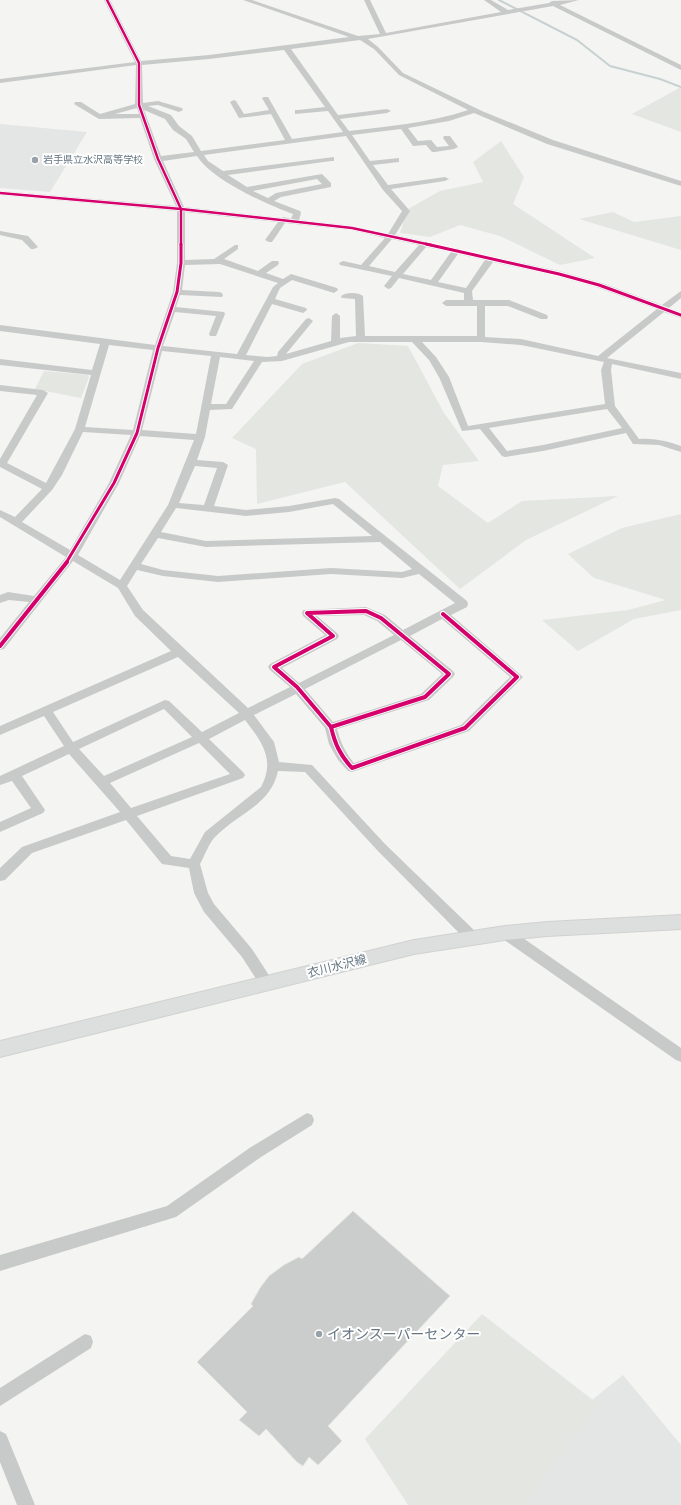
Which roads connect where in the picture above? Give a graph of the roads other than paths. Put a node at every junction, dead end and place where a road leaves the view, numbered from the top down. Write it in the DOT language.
graph roads {
  1 [pos="107,0"];
  2 [pos="246,0"];
  3 [pos="367,0"];
  4 [pos="487,0"];
  5 [pos="576,0"];
  6 [pos="550,2"];
  7 [pos="508,13"];
  8 [pos="384,35"];
  9 [pos="360,38"];
  10 [pos="286,47"];
  11 [pos="139,63"];
  12 [pos="681,68"];
  13 [pos="0,81"];
  14 [pos="266,98"];
  15 [pos="234,102"];
  16 [pos="78,104"];
  17 [pos="139,105"];
  18 [pos="330,109"];
  19 [pos="179,110"];
  20 [pos="387,111"];
  21 [pos="474,111"];
  22 [pos="273,112"];
  23 [pos="298,112"];
  24 [pos="143,116"];
  25 [pos="99,117"];
  26 [pos="336,117"];
  27 [pos="403,126"];
  28 [pos="346,132"];
  29 [pos="447,138"];
  30 [pos="289,140"];
  31 [pos="265,144"];
  32 [pos="270,152"];
  33 [pos="199,154"];
  34 [pos="158,159"];
  35 [pos="331,159"];
  36 [pos="396,160"];
  37 [pos="369,163"];
  38 [pos="221,174"];
  39 [pos="445,179"];
  40 [pos="681,184"];
  41 [pos="386,188"];
  42 [pos="246,190"];
  43 [pos="0,193"];
  44 [pos="268,202"];
  45 [pos="181,209"];
  46 [pos="284,219"];
  47 [pos="296,220"];
  48 [pos="0,233"];
  49 [pos="391,236"];
  50 [pos="269,240"];
  51 [pos="426,243"];
  52 [pos="34,247"];
  53 [pos="235,247"];
  54 [pos="457,250"];
  55 [pos="491,258"];
  56 [pos="216,262"];
  57 [pos="181,263"];
  58 [pos="275,263"];
  59 [pos="343,263"];
  60 [pos="363,268"];
  61 [pos="259,274"];
  62 [pos="397,275"];
  63 [pos="284,282"];
  64 [pos="433,283"];
  65 [pos="388,286"];
  66 [pos="334,290"];
  67 [pos="468,291"];
  68 [pos="177,292"];
  69 [pos="681,294"];
  70 [pos="219,295"];
  71 [pos="345,296"];
  72 [pos="270,301"];
  73 [pos="446,303"];
  74 [pos="469,303"];
  75 [pos="481,303"];
  76 [pos="172,309"];
  77 [pos="662,309"];
  78 [pos="303,310"];
  79 [pos="681,315"];
  80 [pos="336,316"];
  81 [pos="544,316"];
  82 [pos="309,321"];
  83 [pos="0,328"];
  84 [pos="213,334"];
  85 [pos="361,338"];
  86 [pos="482,339"];
  87 [pos="415,340"];
  88 [pos="335,341"];
  89 [pos="105,342"];
  90 [pos="158,348"];
  91 [pos="216,355"];
  92 [pos="240,357"];
  93 [pos="282,358"];
  94 [pos="260,359"];
  95 [pos="605,360"];
  96 [pos="0,362"];
  97 [pos="96,373"];
  98 [pos="681,376"];
  99 [pos="0,388"];
  100 [pos="610,406"];
  101 [pos="206,407"];
  102 [pos="483,427"];
  103 [pos="80,429"];
  104 [pos="629,430"];
  105 [pos="137,433"];
  106 [pos="200,437"];
  107 [pos="681,449"];
  108 [pos="191,463"];
  109 [pos="1,464"];
  110 [pos="48,488"];
  111 [pos="173,505"];
  112 [pos="208,509"];
  113 [pos="0,513"];
  114 [pos="16,522"];
  115 [pos="155,534"];
  116 [pos="382,538"];
  117 [pos="71,557"];
  118 [pos="134,566"];
  119 [pos="420,570"];
  120 [pos="122,586"];
  121 [pos="0,599"];
  122 [pos="36,600"];
  123 [pos="443,614"];
  124 [pos="402,636"];
  125 [pos="0,646"];
  126 [pos="179,652"];
  127 [pos="297,687"];
  128 [pos="46,711"];
  129 [pos="247,714"];
  130 [pos="331,727"];
  131 [pos="0,731"];
  132 [pos="200,738"];
  133 [pos="72,748"];
  134 [pos="273,766"];
  135 [pos="14,774"];
  136 [pos="0,781"];
  137 [pos="102,782"];
  138 [pos="128,815"];
  139 [pos="0,828"];
  140 [pos="194,864"];
  141 [pos="0,876"];
  142 [pos="681,922"];
  143 [pos="505,933"];
  144 [pos="472,938"];
  145 [pos="267,984"];
  146 [pos="0,1049"];
  147 [pos="681,1056"];
  148 [pos="308,1120"];
  149 [pos="0,1263"];
  150 [pos="85,1342"];
  151 [pos="0,1398"];
  152 [pos="0,1440"];
  153 [pos="26,1505"];
  1 -- 11 [label="street"];
  2 -- 9 [label="street"];
  3 -- 8 [label="street"];
  4 -- 7 [label="street"];
  5 -- 6 [label="street"];
  6 -- 7 [label="street"];
  6 -- 12 [label="street"];
  7 -- 8 [label="street"];
  8 -- 9 [label="street"];
  9 -- 10 [label="street"];
  9 -- 21 [label="street"];
  10 -- 11 [label="street"];
  10 -- 18 [label="street"];
  11 -- 13 [label="street"];
  11 -- 17 [label="street"];
  14 -- 22 [label="street"];
  15 -- 22 [label="street"];
  16 -- 25 [label="street"];
  17 -- 19 [label="street"];
  17 -- 24 [label="street"];
  17 -- 25 [label="street"];
  17 -- 33 [label="street"];
  18 -- 23 [label="street"];
  18 -- 26 [label="street"];
  20 -- 26 [label="street"];
  21 -- 27 [label="street"];
  21 -- 40 [label="street"];
  22 -- 30 [label="street"];
  24 -- 25 [label="street"];
  24 -- 34 [label="street"];
  26 -- 28 [label="street"];
  27 -- 28 [label="street"];
  27 -- 29 [label="street"];
  28 -- 30 [label="street"];
  28 -- 37 [label="street"];
  30 -- 31 [label="street"];
  31 -- 32 [label="street"];
  31 -- 33 [label="street"];
  33 -- 34 [label="street"];
  33 -- 38 [label="street"];
  34 -- 45 [label="street"];
  35 -- 38 [label="street"];
  36 -- 37 [label="street"];
  37 -- 41 [label="street"];
  38 -- 42 [label="street"];
  39 -- 41 [label="street"];
  41 -- 49 [label="street"];
  42 -- 44 [label="street"];
  42 -- 44 [label="street"];
  43 -- 45 [label="street"];
  44 -- 47 [label="street"];
  45 -- 46 [label="street"];
  45 -- 57 [label="street"];
  46 -- 47 [label="street"];
  46 -- 50 [label="street"];
  47 -- 49 [label="street"];
  48 -- 52 [label="street"];
  49 -- 51 [label="street"];
  49 -- 60 [label="street"];
  51 -- 54 [label="street"];
  51 -- 62 [label="street"];
  53 -- 56 [label="street"];
  54 -- 55 [label="street"];
  54 -- 64 [label="street"];
  55 -- 67 [label="street"];
  55 -- 77 [label="street"];
  56 -- 57 [label="street"];
  56 -- 61 [label="street"];
  57 -- 68 [label="street"];
  58 -- 61 [label="street"];
  59 -- 60 [label="street"];
  60 -- 62 [label="street"];
  61 -- 63 [label="street"];
  62 -- 64 [label="street"];
  62 -- 65 [label="street"];
  63 -- 66 [label="street"];
  63 -- 72 [label="street"];
  64 -- 67 [label="street"];
  67 -- 74 [label="street"];
  68 -- 70 [label="street"];
  68 -- 76 [label="street"];
  69 -- 77 [label="street"];
  71 -- 85 [label="street"];
  72 -- 78 [label="street"];
  72 -- 92 [label="street"];
  73 -- 74 [label="street"];
  74 -- 75 [label="street"];
  75 -- 81 [label="street"];
  75 -- 86 [label="street"];
  76 -- 84 [label="street"];
  76 -- 90 [label="street"];
  77 -- 79 [label="street"];
  77 -- 95 [label="street"];
  80 -- 88 [label="street"];
  82 -- 93 [label="street"];
  83 -- 89 [label="street"];
  85 -- 87 [label="street"];
  85 -- 88 [label="street"];
  86 -- 87 [label="street"];
  86 -- 95 [label="street"];
  87 -- 102 [label="street"];
  88 -- 93 [label="street"];
  89 -- 90 [label="street"];
  89 -- 97 [label="street"];
  90 -- 91 [label="street"];
  90 -- 105 [label="street"];
  91 -- 92 [label="street"];
  91 -- 101 [label="street"];
  92 -- 94 [label="street"];
  93 -- 94 [label="street"];
  94 -- 101 [label="street"];
  95 -- 98 [label="street"];
  95 -- 100 [label="street"];
  96 -- 97 [label="street"];
  97 -- 103 [label="street"];
  99 -- 109 [label="street"];
  100 -- 102 [label="street"];
  100 -- 104 [label="street"];
  101 -- 106 [label="street"];
  102 -- 104 [label="street"];
  103 -- 105 [label="street"];
  103 -- 110 [label="street"];
  104 -- 107 [label="street"];
  105 -- 106 [label="street"];
  105 -- 117 [label="street"];
  106 -- 108 [label="street"];
  108 -- 111 [label="street"];
  108 -- 112 [label="street"];
  109 -- 110 [label="street"];
  110 -- 114 [label="street"];
  111 -- 112 [label="street"];
  111 -- 115 [label="street"];
  112 -- 116 [label="street"];
  113 -- 114 [label="street"];
  114 -- 117 [label="street"];
  115 -- 116 [label="street"];
  115 -- 118 [label="street"];
  116 -- 119 [label="street"];
  117 -- 120 [label="street"];
  117 -- 122 [label="street"];
  118 -- 119 [label="street"];
  118 -- 120 [label="street"];
  119 -- 123 [label="street"];
  120 -- 126 [label="street"];
  121 -- 122 [label="street"];
  122 -- 125 [label="street"];
  123 -- 124 [label="street"];
  123 -- 130 [label="street"];
  124 -- 127 [label="street"];
  124 -- 127 [label="street"];
  124 -- 130 [label="street"];
  126 -- 128 [label="street"];
  126 -- 129 [label="street"];
  127 -- 129 [label="street"];
  127 -- 130 [label="street"];
  128 -- 131 [label="street"];
  128 -- 133 [label="street"];
  129 -- 132 [label="street"];
  129 -- 134 [label="street"];
  132 -- 133 [label="street"];
  132 -- 137 [label="street"];
  132 -- 138 [label="street"];
  133 -- 135 [label="street"];
  133 -- 137 [label="street"];
  134 -- 140 [label="street"];
  134 -- 144 [label="street"];
  135 -- 136 [label="street"];
  135 -- 139 [label="street"];
  137 -- 138 [label="street"];
  138 -- 140 [label="street"];
  138 -- 141 [label="street"];
  140 -- 145 [label="street"];
  142 -- 143 [label="main road, 衣川水沢線"];
  143 -- 144 [label="main road, 衣川水沢線"];
  143 -- 147 [label="street"];
  144 -- 145 [label="main road, 衣川水沢線"];
  145 -- 146 [label="main road, 衣川水沢線"];
  148 -- 149 [label="street"];
  150 -- 151 [label="street"];
  152 -- 153 [label="street"];
}
